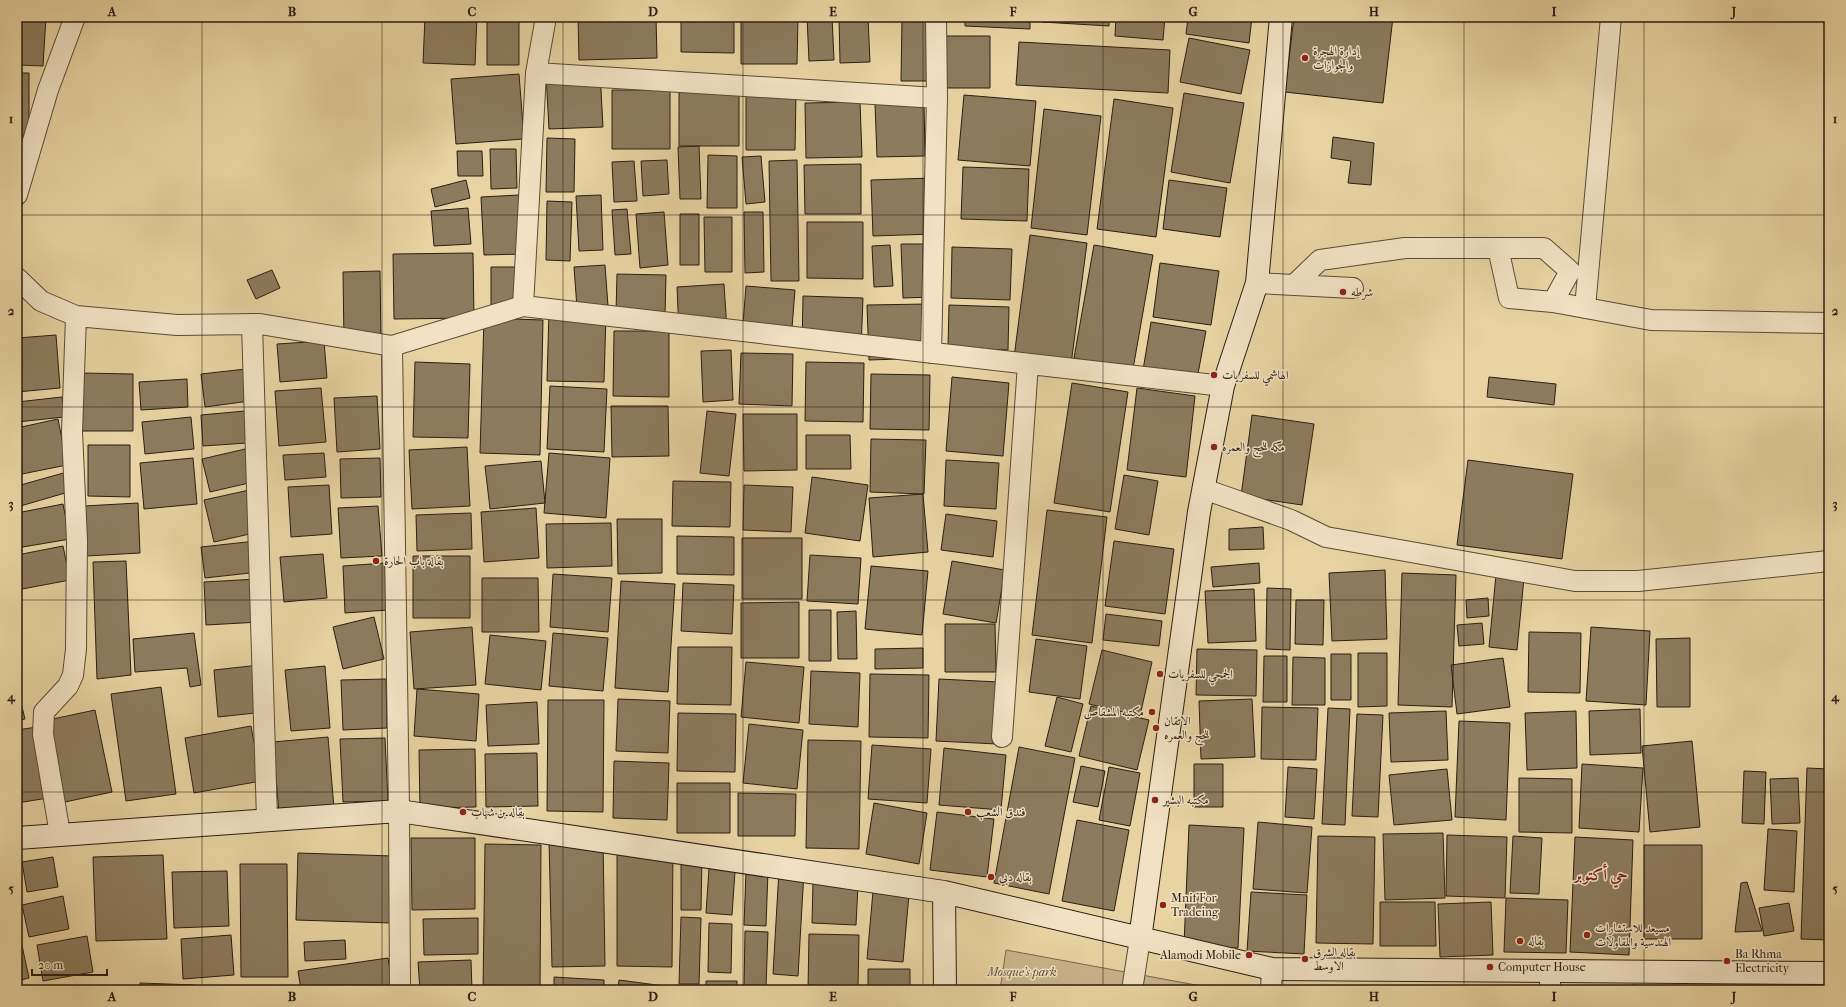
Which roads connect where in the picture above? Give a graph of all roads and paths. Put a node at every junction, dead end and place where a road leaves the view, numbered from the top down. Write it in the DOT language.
graph roads {
  1 [pos="75,17"];
  2 [pos="546,17"];
  3 [pos="936,17"];
  4 [pos="1281,17"];
  5 [pos="1611,17"];
  6 [pos="536,73"];
  7 [pos="937,98"];
  8 [pos="17,195"];
  9 [pos="1498,248"];
  10 [pos="17,278"];
  11 [pos="1258,283"];
  12 [pos="1294,285"];
  13 [pos="1353,288"];
  14 [pos="1553,302"];
  15 [pos="523,306"];
  16 [pos="1585,308"];
  17 [pos="76,316"];
  18 [pos="1829,323"];
  19 [pos="252,324"];
  20 [pos="392,346"];
  21 [pos="931,353"];
  22 [pos="1028,364"];
  23 [pos="1223,386"];
  24 [pos="1204,489"];
  25 [pos="1829,561"];
  26 [pos="1002,737"];
  27 [pos="399,811"];
  28 [pos="268,819"];
  29 [pos="60,834"];
  30 [pos="17,838"];
  31 [pos="944,892"];
  32 [pos="1140,939"];
  33 [pos="1272,968"];
  34 [pos="1829,973"];
  35 [pos="1550,980"];
  36 [pos="400,990"];
  37 [pos="944,990"];
  38 [pos="1132,990"];
  39 [pos="1271,990"];
  1 -- 8 [label="street"];
  2 -- 6 [label="street"];
  3 -- 7 [label="street"];
  4 -- 11 [label="street"];
  5 -- 16 [label="street"];
  6 -- 7 [label="street"];
  6 -- 15 [label="street"];
  7 -- 21 [label="street"];
  9 -- 12 [label="street"];
  9 -- 14 [label="street"];
  9 -- 14 [label="street"];
  10 -- 17 [label="street"];
  11 -- 12 [label="street"];
  11 -- 23 [label="street"];
  12 -- 13 [label="street"];
  14 -- 16 [label="street"];
  15 -- 20 [label="street"];
  15 -- 21 [label="street"];
  16 -- 18 [label="street"];
  17 -- 19 [label="street"];
  17 -- 29 [label="street"];
  19 -- 20 [label="street"];
  19 -- 28 [label="street"];
  20 -- 27 [label="street"];
  21 -- 22 [label="street"];
  22 -- 23 [label="street"];
  22 -- 26 [label="street"];
  23 -- 24 [label="street"];
  24 -- 25 [label="street"];
  24 -- 32 [label="street"];
  27 -- 28 [label="street"];
  27 -- 31 [label="street"];
  27 -- 36 [label="street"];
  28 -- 29 [label="street"];
  29 -- 30 [label="street"];
  31 -- 32 [label="street"];
  31 -- 37 [label="street"];
  32 -- 33 [label="street"];
  32 -- 38 [label="street"];
  33 -- 35 [label="street"];
  33 -- 39 [label="street"];
  34 -- 35 [label="street"];
}
